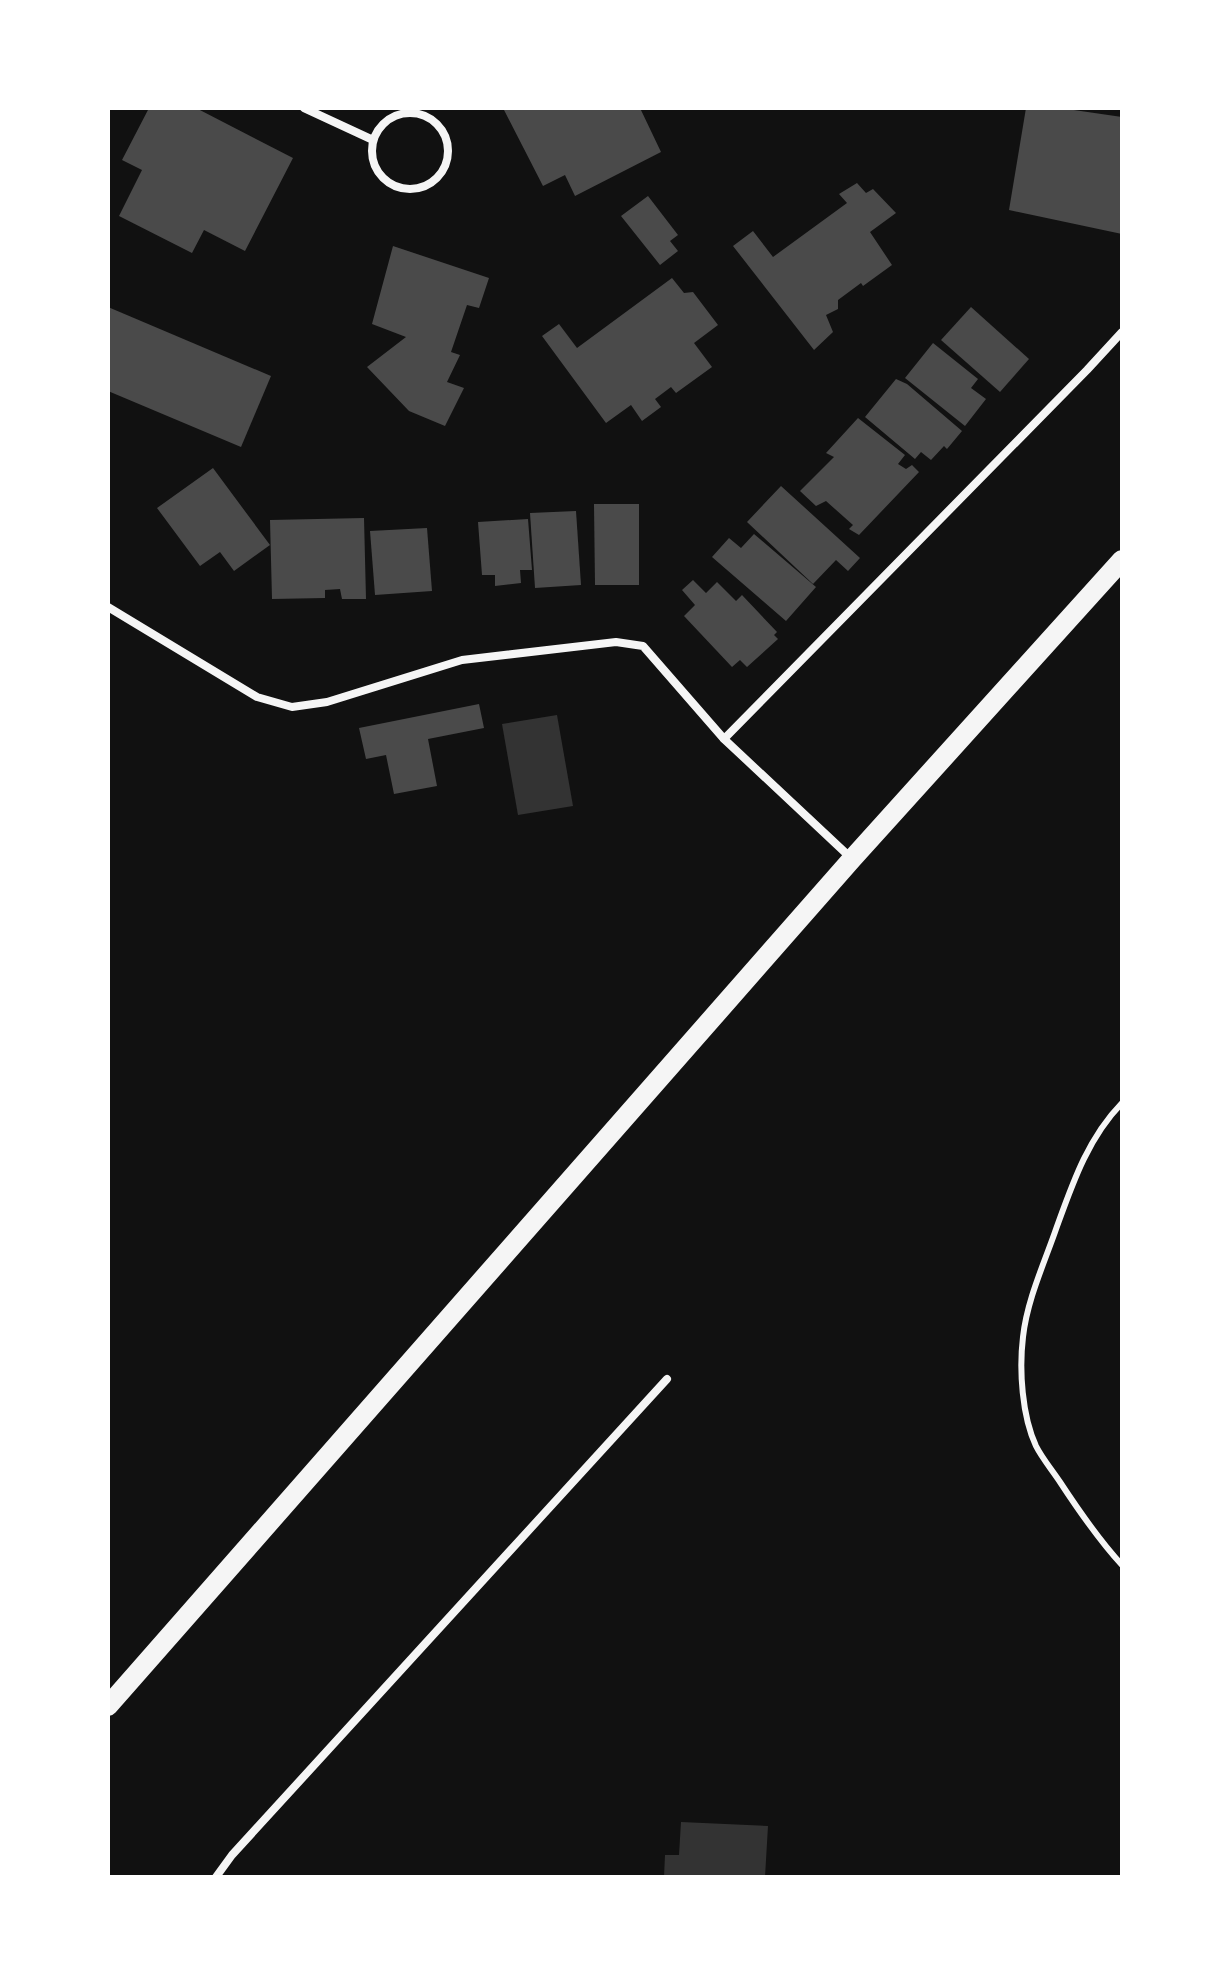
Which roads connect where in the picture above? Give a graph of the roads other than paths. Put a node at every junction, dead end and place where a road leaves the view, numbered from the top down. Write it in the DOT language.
graph roads {
  1 [pos="304,108"];
  2 [pos="420,111"];
  3 [pos="373,140"];
  4 [pos="1122,332"];
  5 [pos="1122,560"];
  6 [pos="108,607"];
  7 [pos="724,739"];
  8 [pos="852,859"];
  9 [pos="1122,1103"];
  10 [pos="667,1379"];
  11 [pos="1122,1565"];
  12 [pos="108,1706"];
  13 [pos="216,1877"];
  1 -- 3 [label="street"];
  2 -- 3 [label="street"];
  2 -- 3 [label="street"];
  4 -- 7 [label="street"];
  5 -- 8 [label="main road"];
  6 -- 7 [label="street"];
  7 -- 8 [label="street"];
  8 -- 12 [label="main road"];
  9 -- 11 [label="lane"];
  10 -- 13 [label="street"];
}
